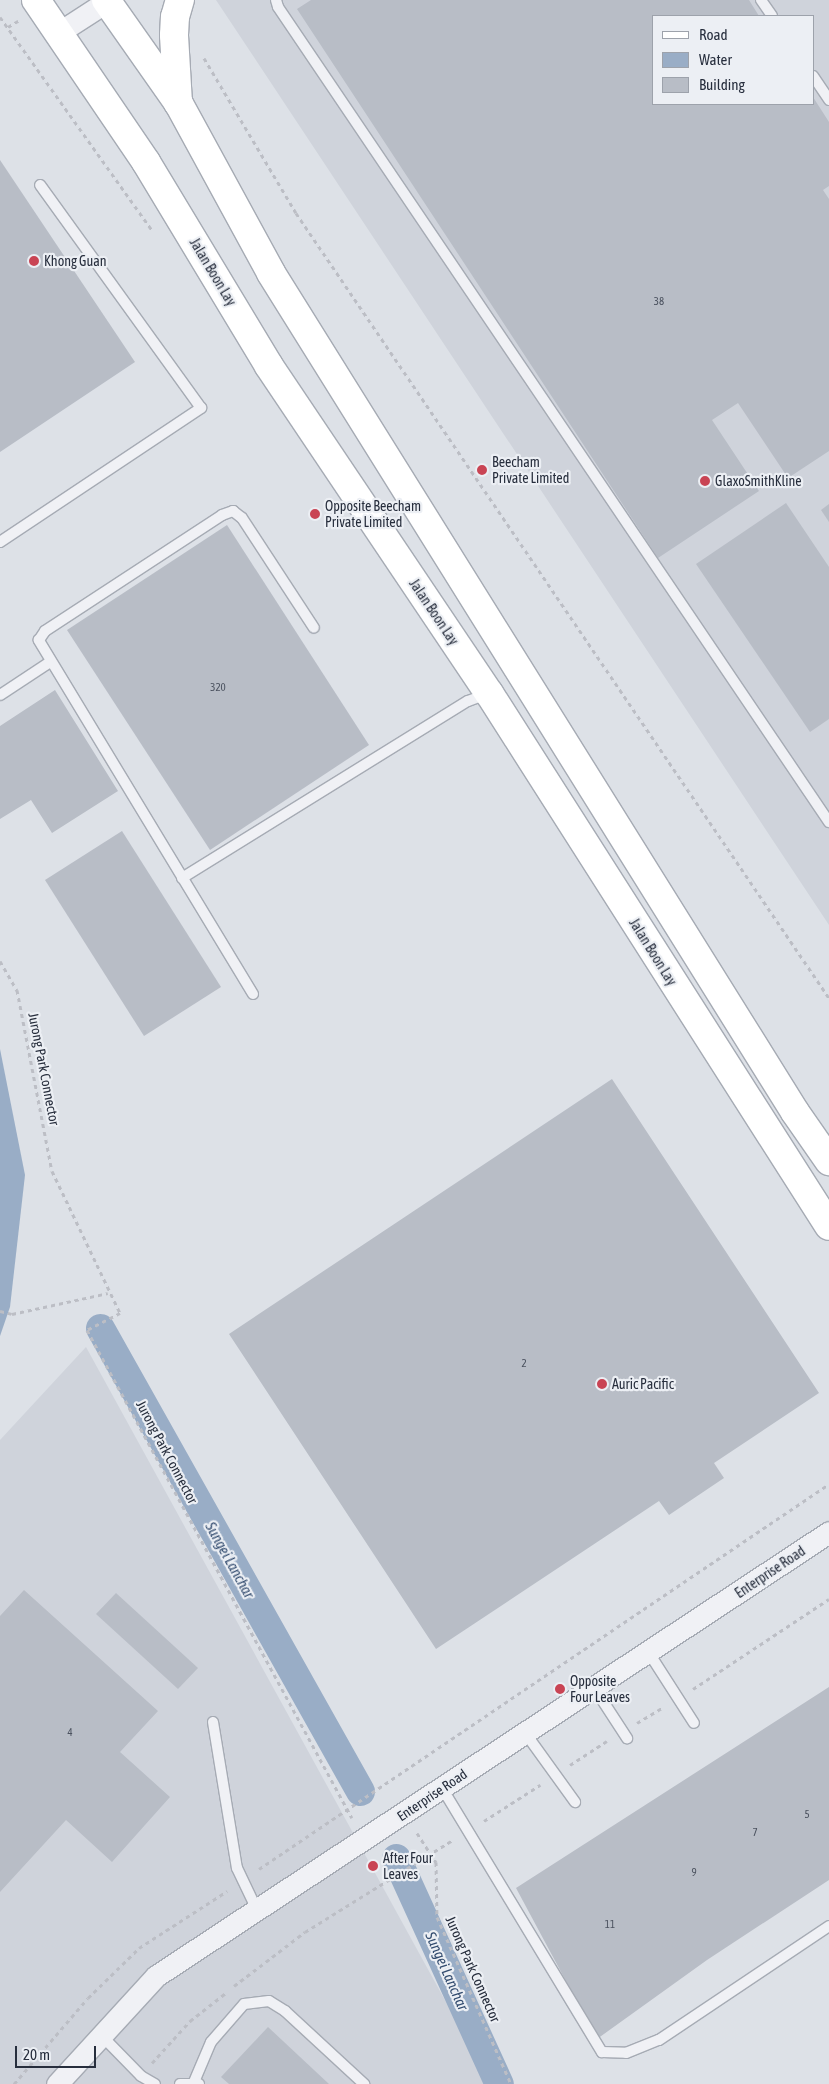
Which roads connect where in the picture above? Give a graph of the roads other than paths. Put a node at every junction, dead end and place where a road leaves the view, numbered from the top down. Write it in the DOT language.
graph roads {
  1 [pos="36,0"];
  2 [pos="108,0"];
  3 [pos="180,0"];
  4 [pos="276,0"];
  5 [pos="761,0"];
  6 [pos="771,15"];
  7 [pos="58,33"];
  8 [pos="814,78"];
  9 [pos="829,100"];
  10 [pos="179,104"];
  11 [pos="40,185"];
  12 [pos="0,542"];
  13 [pos="314,628"];
  14 [pos="50,662"];
  15 [pos="489,693"];
  16 [pos="0,695"];
  17 [pos="829,822"];
  18 [pos="182,878"];
  19 [pos="253,994"];
  20 [pos="829,1161"];
  21 [pos="829,1226"];
  22 [pos="829,1532"];
  23 [pos="649,1653"];
  24 [pos="595,1688"];
  25 [pos="213,1722"];
  26 [pos="694,1723"];
  27 [pos="526,1734"];
  28 [pos="627,1738"];
  29 [pos="442,1788"];
  30 [pos="575,1802"];
  31 [pos="257,1910"];
  32 [pos="829,1926"];
  33 [pos="101,2034"];
  34 [pos="196,2083"];
  35 [pos="58,2084"];
  36 [pos="155,2084"];
  37 [pos="180,2084"];
  38 [pos="364,2084"];
  1 -- 7 [label="main road, Jalan Boon Lay"];
  2 -- 7 [label="street"];
  2 -- 10 [label="main road"];
  3 -- 10 [label="main road"];
  4 -- 17 [label="lane"];
  5 -- 6 [label="lane"];
  7 -- 15 [label="main road, Jalan Boon Lay"];
  8 -- 9 [label="lane"];
  10 -- 20 [label="main road"];
  11 -- 12 [label="lane"];
  13 -- 14 [label="lane"];
  14 -- 16 [label="lane"];
  14 -- 18 [label="lane"];
  15 -- 18 [label="lane"];
  15 -- 21 [label="main road, Jalan Boon Lay"];
  18 -- 19 [label="lane"];
  22 -- 23 [label="street, Enterprise Road"];
  23 -- 24 [label="street, Enterprise Road"];
  23 -- 26 [label="lane"];
  24 -- 27 [label="street, Enterprise Road"];
  24 -- 28 [label="lane"];
  25 -- 31 [label="lane"];
  27 -- 29 [label="street, Enterprise Road"];
  27 -- 30 [label="lane"];
  29 -- 31 [label="street, Enterprise Road"];
  29 -- 32 [label="lane"];
  31 -- 33 [label="street, Enterprise Road"];
  33 -- 35 [label="street, Enterprise Road"];
  33 -- 36 [label="lane"];
  34 -- 37 [label="lane"];
  34 -- 38 [label="lane"];
}
